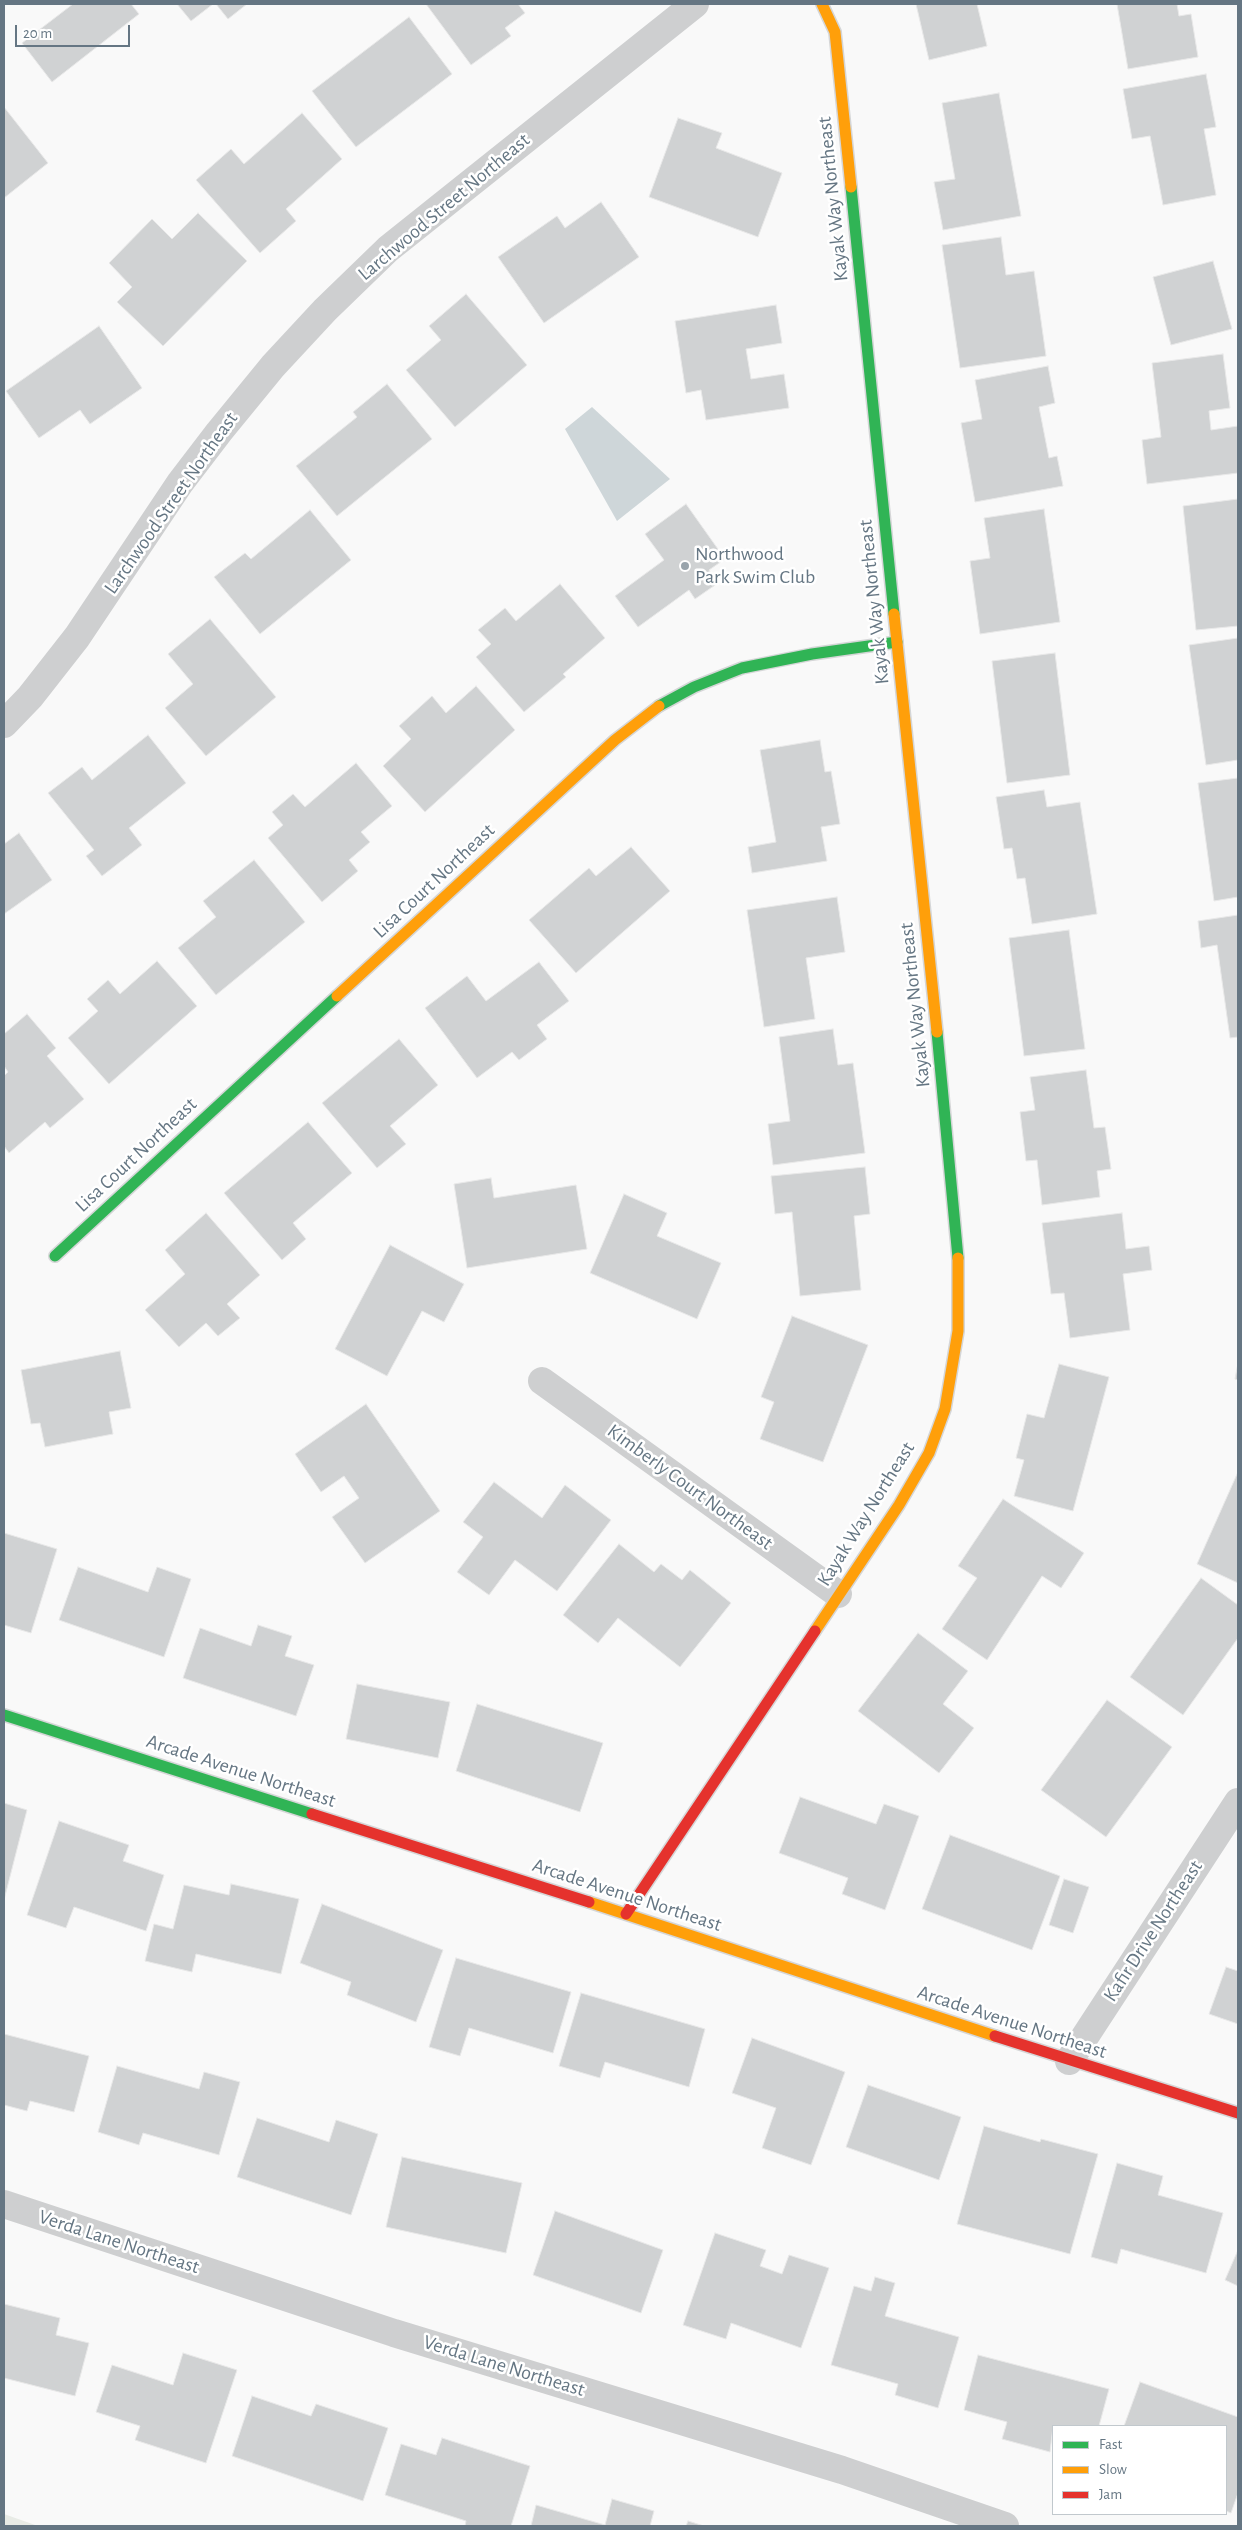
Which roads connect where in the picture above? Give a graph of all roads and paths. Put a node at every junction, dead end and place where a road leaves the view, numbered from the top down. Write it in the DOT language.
graph roads {
  1 [pos="694,4"];
  2 [pos="822,4"];
  3 [pos="897,642"];
  4 [pos="4,724"];
  5 [pos="55,1256"];
  6 [pos="542,1381"];
  7 [pos="838,1594"];
  8 [pos="4,1715"];
  9 [pos="1238,1802"];
  10 [pos="626,1914"];
  11 [pos="1069,2061"];
  12 [pos="1238,2113"];
  13 [pos="4,2204"];
  14 [pos="1005,2526"];
  1 -- 4 [label="street, Larchwood Street Northeast"];
  2 -- 3 [label="street, Kayak Way Northeast"];
  3 -- 5 [label="street, Lisa Court Northeast"];
  3 -- 7 [label="street, Kayak Way Northeast"];
  6 -- 7 [label="street, Kimberly Court Northeast"];
  7 -- 10 [label="street, Kayak Way Northeast"];
  8 -- 10 [label="street, Arcade Avenue Northeast"];
  9 -- 11 [label="street, Kafir Drive Northeast"];
  10 -- 11 [label="street, Arcade Avenue Northeast"];
  11 -- 12 [label="street, Arcade Avenue Northeast"];
  13 -- 14 [label="street, Verda Lane Northeast"];
}
